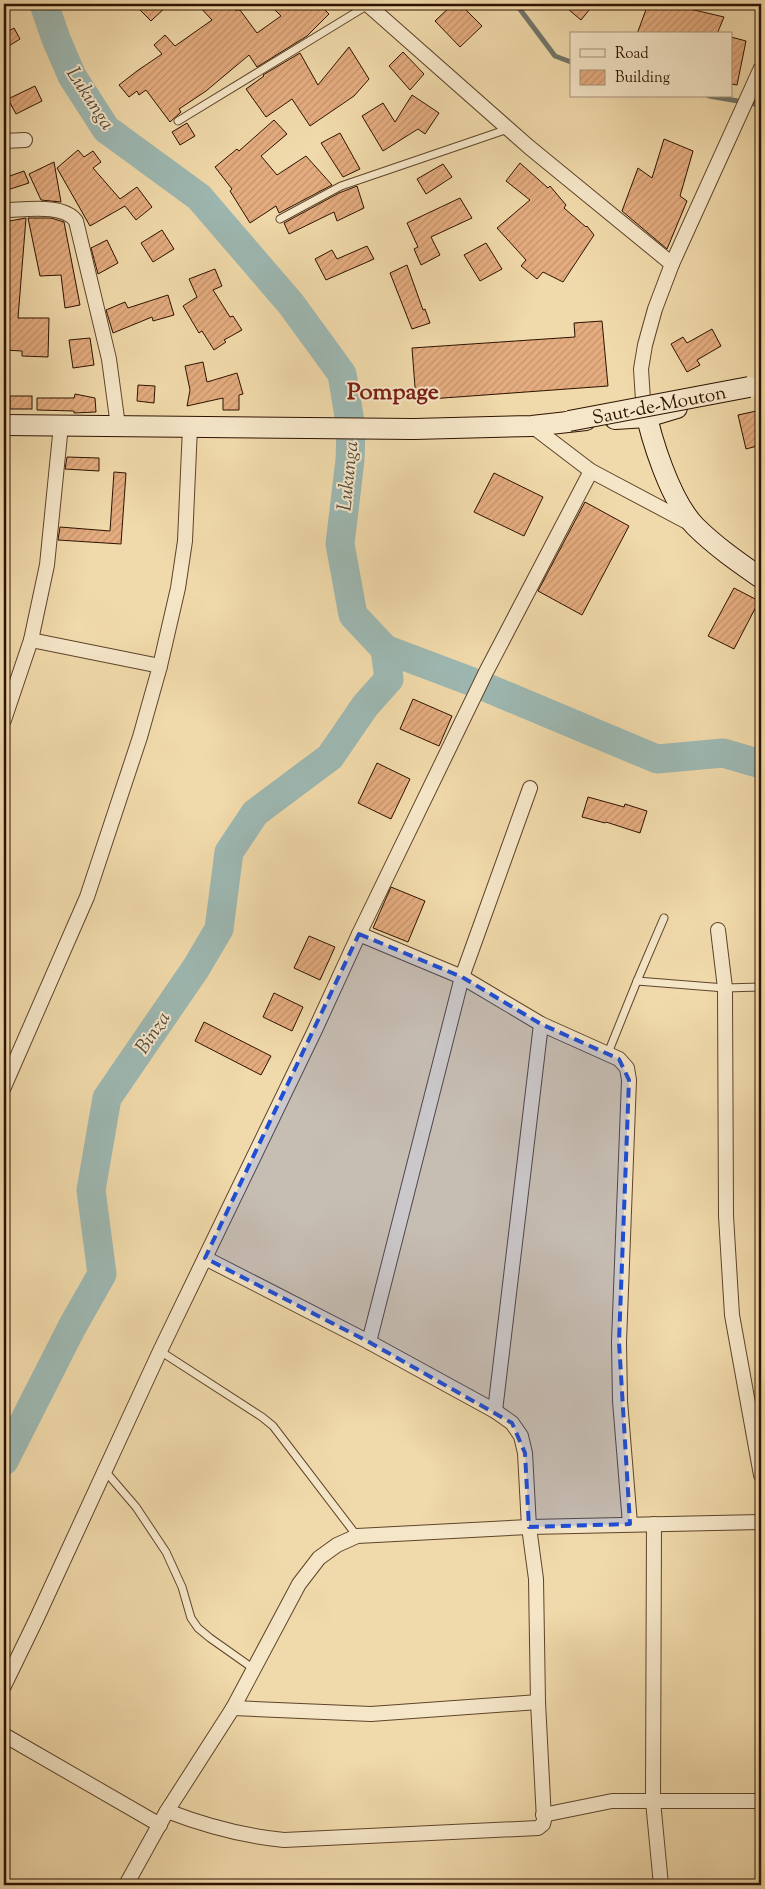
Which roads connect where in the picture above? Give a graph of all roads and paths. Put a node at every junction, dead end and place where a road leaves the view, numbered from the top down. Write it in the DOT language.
graph roads {
  1 [pos="368,4"];
  2 [pos="761,68"];
  3 [pos="178,121"];
  4 [pos="509,129"];
  5 [pos="25,140"];
  6 [pos="4,141"];
  7 [pos="4,210"];
  8 [pos="280,219"];
  9 [pos="672,264"];
  10 [pos="755,386"];
  11 [pos="645,408"];
  12 [pos="569,421"];
  13 [pos="4,425"];
  14 [pos="61,425"];
  15 [pos="118,426"];
  16 [pos="532,426"];
  17 [pos="190,427"];
  18 [pos="591,471"];
  19 [pos="694,525"];
  20 [pos="761,578"];
  21 [pos="31,640"];
  22 [pos="160,666"];
  23 [pos="4,720"];
  24 [pos="530,788"];
  25 [pos="664,918"];
  26 [pos="718,930"];
  27 [pos="358,934"];
  28 [pos="462,976"];
  29 [pos="637,981"];
  30 [pos="761,987"];
  31 [pos="724,988"];
  32 [pos="541,1024"];
  33 [pos="608,1054"];
  34 [pos="4,1087"];
  35 [pos="205,1258"];
  36 [pos="369,1342"];
  37 [pos="160,1352"];
  38 [pos="495,1411"];
  39 [pos="106,1472"];
  40 [pos="761,1475"];
  41 [pos="761,1522"];
  42 [pos="630,1524"];
  43 [pos="654,1524"];
  44 [pos="529,1527"];
  45 [pos="358,1536"];
  46 [pos="254,1668"];
  47 [pos="4,1686"];
  48 [pos="538,1702"];
  49 [pos="233,1708"];
  50 [pos="4,1735"];
  51 [pos="653,1801"];
  52 [pos="761,1801"];
  53 [pos="166,1811"];
  54 [pos="543,1815"];
  55 [pos="160,1825"];
  56 [pos="126,1885"];
  57 [pos="661,1885"];
  1 -- 3 [label="lane"];
  1 -- 4 [label="street"];
  2 -- 9 [label="street"];
  4 -- 8 [label="lane"];
  4 -- 9 [label="street"];
  5 -- 6 [label="street"];
  7 -- 15 [label="street"];
  9 -- 11 [label="street"];
  10 -- 11 [label="street"];
  10 -- 12 [label="street, Saut-de-Mouton, bridge"];
  11 -- 12 [label="street"];
  11 -- 19 [label="street"];
  12 -- 16 [label="street"];
  13 -- 14 [label="street"];
  14 -- 15 [label="street"];
  14 -- 21 [label="street"];
  15 -- 17 [label="street"];
  16 -- 17 [label="street"];
  16 -- 18 [label="street"];
  17 -- 22 [label="street"];
  18 -- 19 [label="street"];
  18 -- 27 [label="street"];
  19 -- 20 [label="street"];
  21 -- 22 [label="street"];
  21 -- 23 [label="street"];
  22 -- 34 [label="street"];
  24 -- 28 [label="street"];
  25 -- 29 [label="lane"];
  26 -- 31 [label="street"];
  27 -- 28 [label="street"];
  27 -- 35 [label="street"];
  28 -- 32 [label="street"];
  28 -- 36 [label="street"];
  29 -- 31 [label="lane"];
  29 -- 33 [label="lane"];
  30 -- 31 [label="lane"];
  31 -- 40 [label="street"];
  32 -- 33 [label="street"];
  32 -- 38 [label="street"];
  33 -- 42 [label="street"];
  35 -- 36 [label="street"];
  35 -- 37 [label="street"];
  36 -- 38 [label="street"];
  37 -- 39 [label="street"];
  37 -- 45 [label="lane"];
  38 -- 44 [label="street"];
  39 -- 46 [label="lane"];
  39 -- 47 [label="street"];
  41 -- 43 [label="street"];
  42 -- 43 [label="street"];
  42 -- 44 [label="street"];
  43 -- 51 [label="street"];
  44 -- 45 [label="street"];
  44 -- 48 [label="street"];
  45 -- 46 [label="street"];
  46 -- 49 [label="street"];
  48 -- 49 [label="street"];
  48 -- 54 [label="street"];
  49 -- 53 [label="street"];
  50 -- 55 [label="street"];
  51 -- 52 [label="street"];
  51 -- 54 [label="street"];
  51 -- 57 [label="street"];
  53 -- 54 [label="street"];
  53 -- 55 [label="street"];
  55 -- 56 [label="street"];
}
